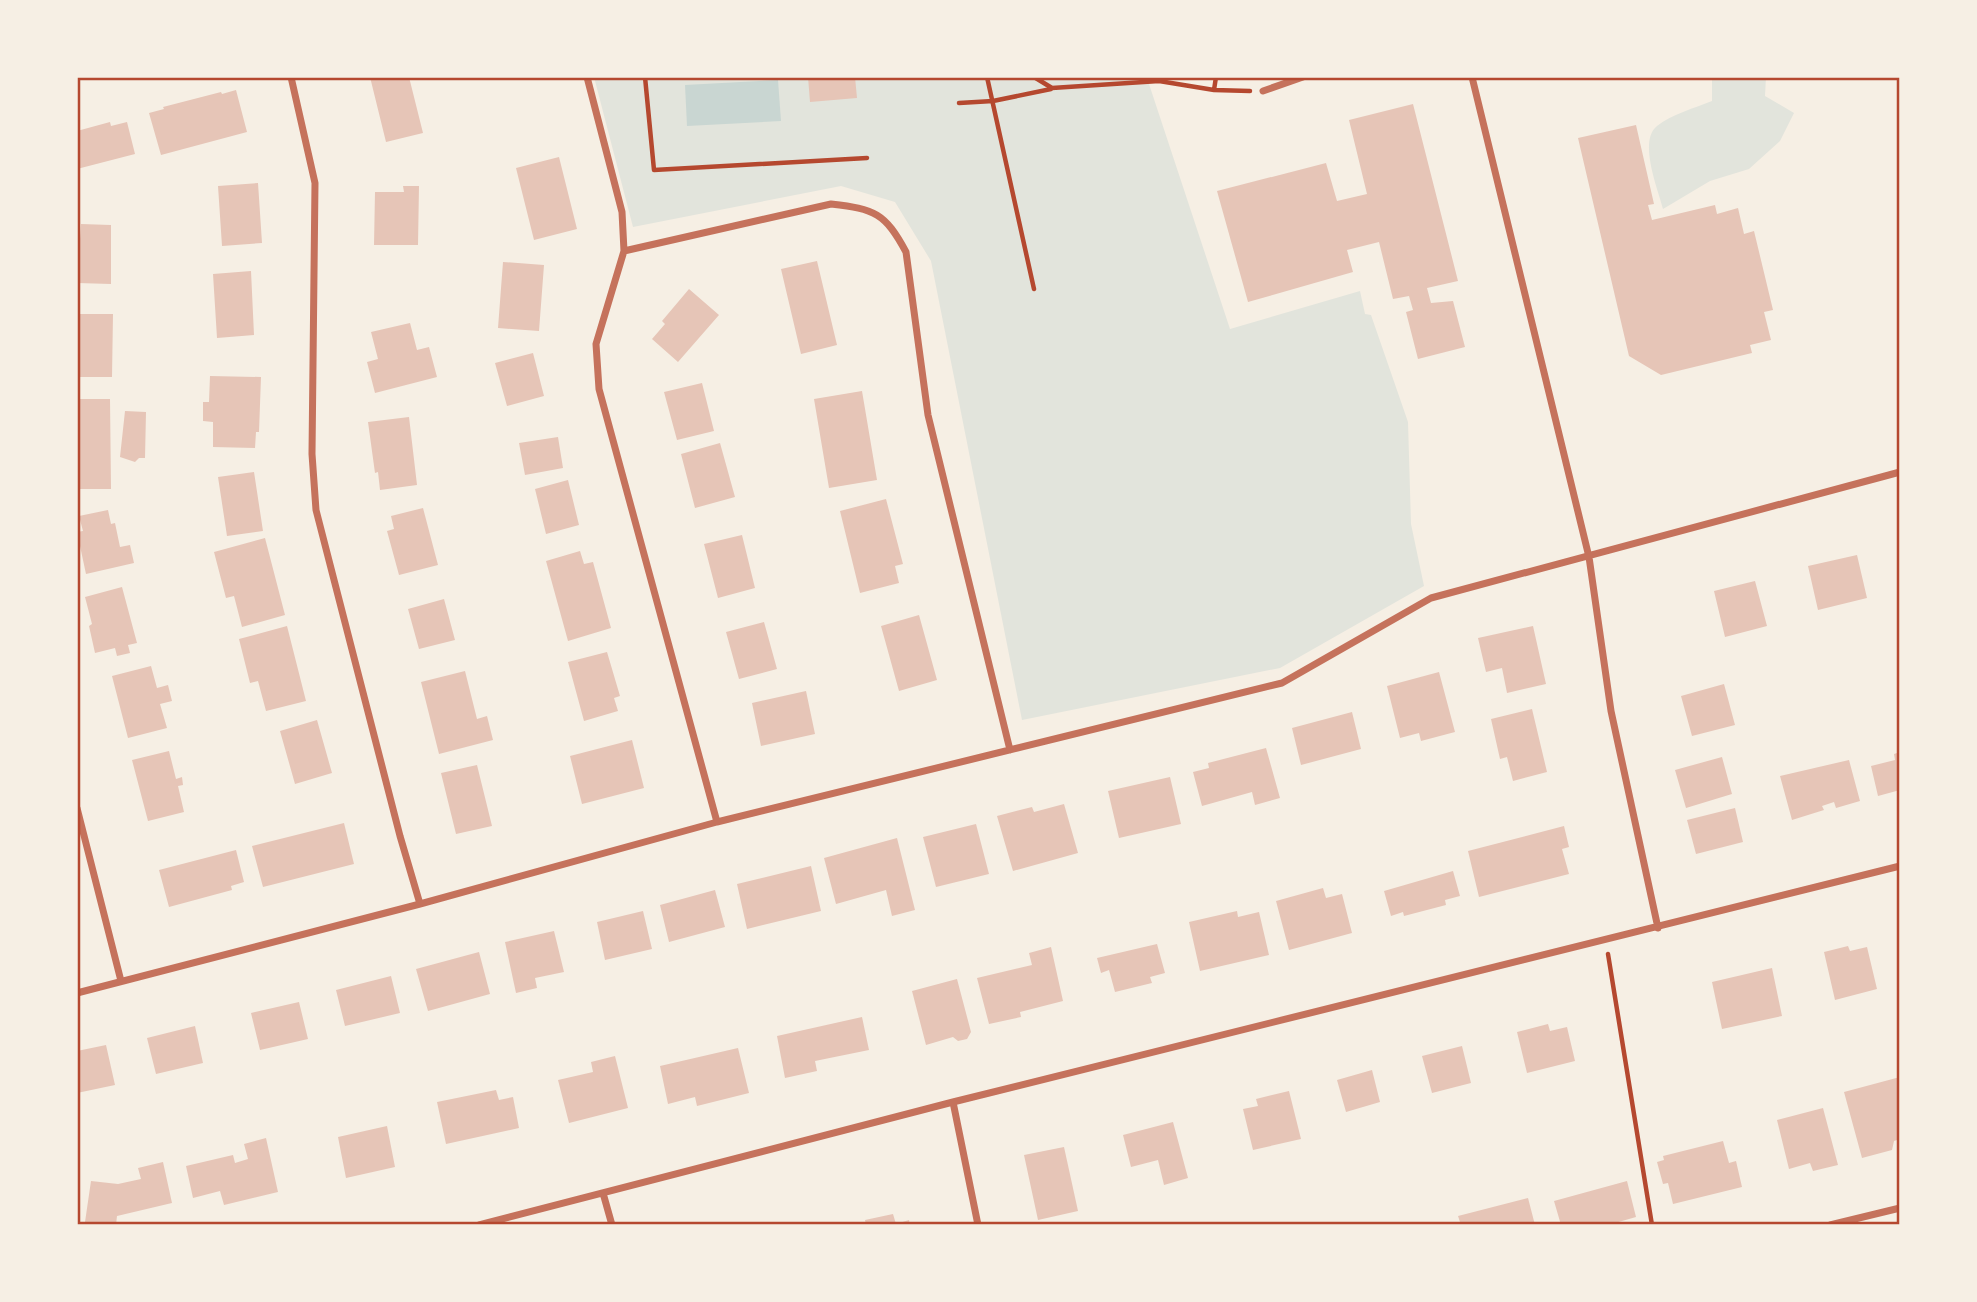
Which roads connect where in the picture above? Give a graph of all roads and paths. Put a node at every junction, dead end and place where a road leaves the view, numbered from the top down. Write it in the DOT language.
graph roads {
  1 [pos="291,77"];
  2 [pos="587,77"];
  3 [pos="645,77"];
  4 [pos="987,77"];
  5 [pos="1034,77"];
  6 [pos="1216,77"];
  7 [pos="1303,77"];
  8 [pos="1472,77"];
  9 [pos="1052,88"];
  10 [pos="1214,90"];
  11 [pos="1264,91"];
  12 [pos="993,101"];
  13 [pos="959,103"];
  14 [pos="867,159"];
  15 [pos="624,251"];
  16 [pos="1034,289"];
  17 [pos="1900,472"];
  18 [pos="1589,556"];
  19 [pos="1010,750"];
  20 [pos="77,808"];
  21 [pos="717,822"];
  22 [pos="1900,866"];
  23 [pos="420,904"];
  24 [pos="1658,928"];
  25 [pos="1606,940"];
  26 [pos="121,981"];
  27 [pos="77,993"];
  28 [pos="953,1102"];
  29 [pos="603,1193"];
  30 [pos="1900,1208"];
  31 [pos="479,1225"];
  32 [pos="612,1225"];
  33 [pos="978,1225"];
  34 [pos="1652,1225"];
  35 [pos="1830,1225"];
  1 -- 23 [label="street"];
  2 -- 15 [label="street"];
  3 -- 14 [label="path"];
  4 -- 12 [label="path"];
  5 -- 9 [label="path"];
  6 -- 10 [label="path"];
  7 -- 11 [label="street"];
  8 -- 18 [label="street"];
  9 -- 10 [label="path"];
  9 -- 12 [label="path"];
  10 -- 11 [label="path"];
  12 -- 13 [label="path"];
  12 -- 16 [label="path"];
  15 -- 19 [label="street"];
  15 -- 21 [label="street"];
  17 -- 18 [label="street"];
  18 -- 19 [label="street"];
  18 -- 24 [label="street"];
  19 -- 21 [label="street"];
  20 -- 26 [label="street"];
  21 -- 23 [label="street"];
  22 -- 24 [label="street"];
  23 -- 26 [label="street"];
  24 -- 25 [label="street"];
  25 -- 28 [label="street"];
  25 -- 34 [label="path"];
  26 -- 27 [label="street"];
  28 -- 29 [label="street"];
  28 -- 33 [label="street"];
  29 -- 31 [label="street"];
  29 -- 32 [label="street"];
  30 -- 35 [label="street"];
}
